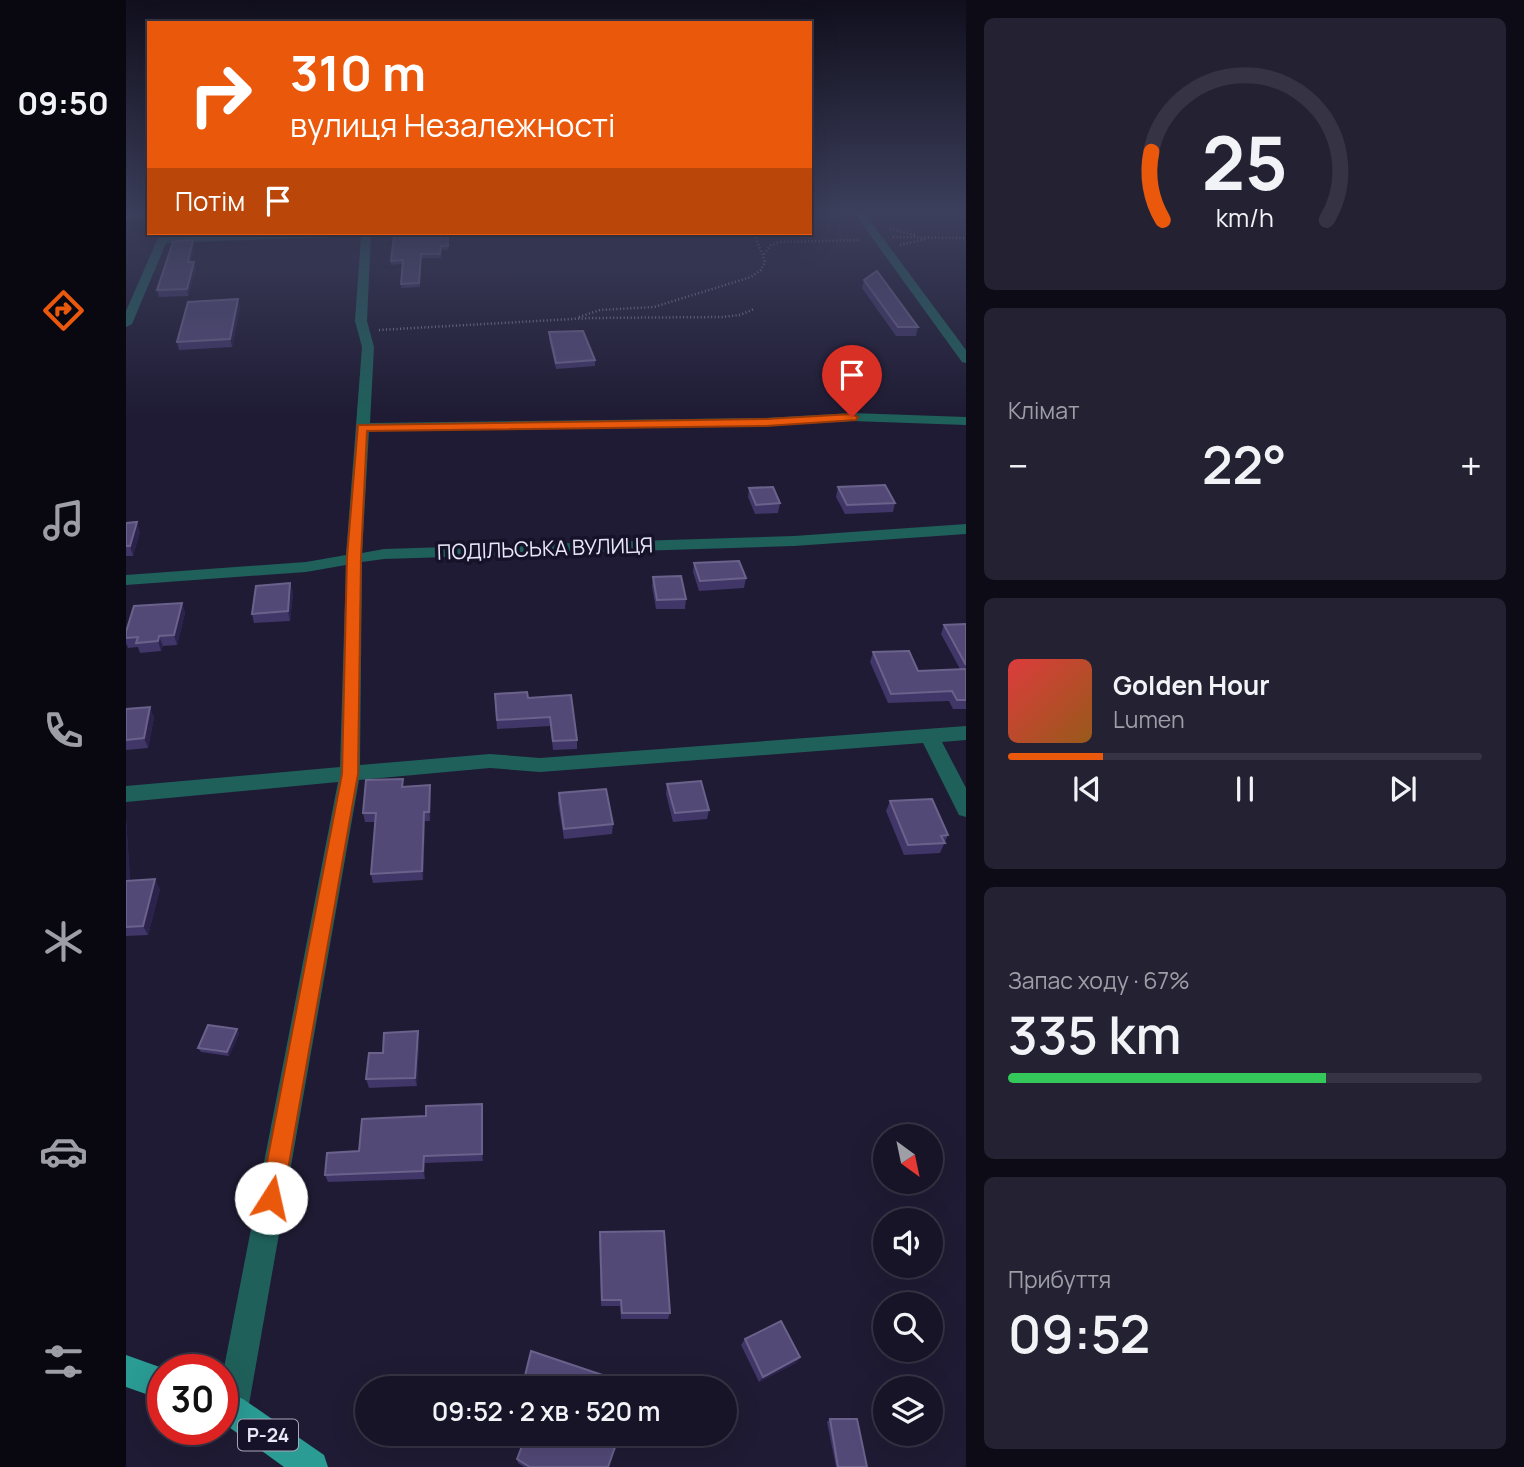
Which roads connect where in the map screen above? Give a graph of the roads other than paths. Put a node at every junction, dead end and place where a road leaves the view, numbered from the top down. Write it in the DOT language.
graph roads {
  1 [pos="146,278"];
  2 [pos="363,278"];
  3 [pos="907,278"];
  4 [pos="126,324"];
  5 [pos="966,359"];
  6 [pos="966,421"];
  7 [pos="362,428"];
  8 [pos="966,529"];
  9 [pos="354,557"];
  10 [pos="126,580"];
  11 [pos="966,733"];
  12 [pos="929,736"];
  13 [pos="350,774"];
  14 [pos="126,794"];
  15 [pos="966,809"];
  16 [pos="237,1354"];
  17 [pos="126,1371"];
  18 [pos="147,1378"];
  19 [pos="238,1416"];
  20 [pos="312,1467"];
  1 -- 4 [label="street"];
  2 -- 7 [label="street"];
  3 -- 5 [label="street"];
  6 -- 7 [label="street"];
  7 -- 9 [label="street"];
  8 -- 9 [label="street, ПОДІЛЬСЬКА ВУЛИЦЯ"];
  9 -- 10 [label="street, ПОДІЛЬСЬКА ВУЛИЦЯ"];
  9 -- 13 [label="street"];
  11 -- 12 [label="street"];
  12 -- 13 [label="street"];
  12 -- 15 [label="street"];
  13 -- 14 [label="street"];
  13 -- 16 [label="street"];
  17 -- 18 [label="main road"];
  19 -- 20 [label="main road, Р-24"];
}
